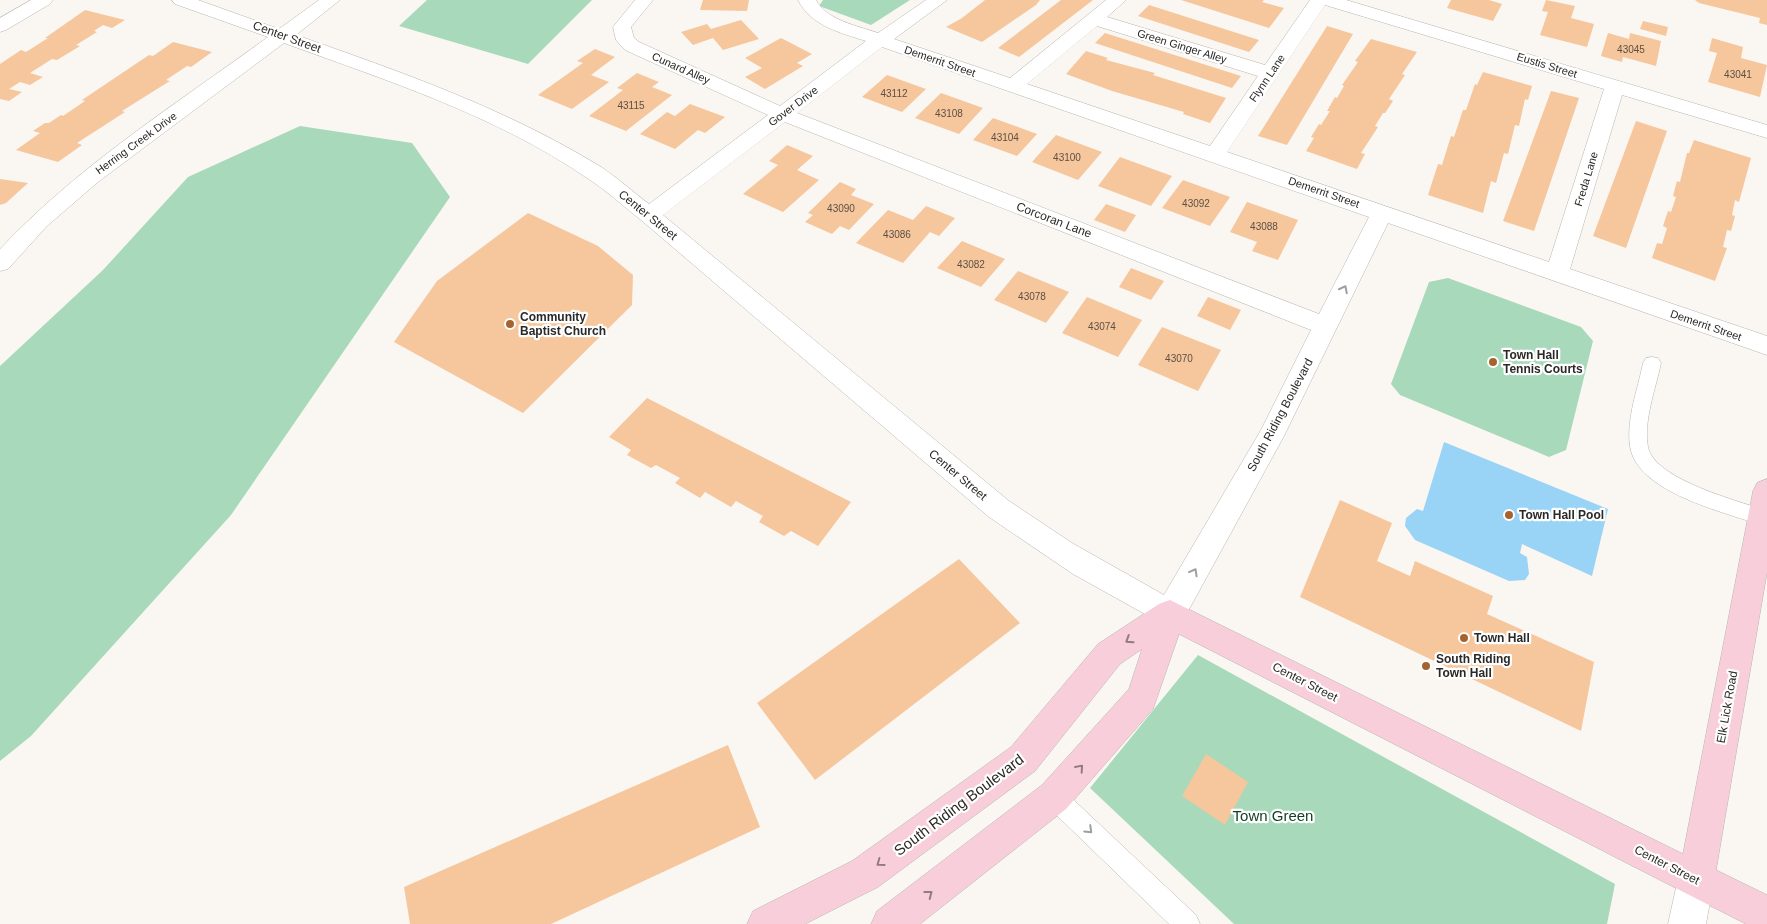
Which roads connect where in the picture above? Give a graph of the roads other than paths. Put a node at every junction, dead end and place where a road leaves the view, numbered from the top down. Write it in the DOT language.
graph roads {
  1 [pos="44,0"];
  2 [pos="181,0"];
  3 [pos="331,0"];
  4 [pos="644,0"];
  5 [pos="807,0"];
  6 [pos="938,0"];
  7 [pos="1117,0"];
  8 [pos="1319,0"];
  9 [pos="1327,0"];
  10 [pos="1094,19"];
  11 [pos="0,26"];
  12 [pos="283,35"];
  13 [pos="880,40"];
  14 [pos="1270,74"];
  15 [pos="1615,85"];
  16 [pos="1013,86"];
  17 [pos="782,114"];
  18 [pos="1767,132"];
  19 [pos="1215,155"];
  20 [pos="1382,212"];
  21 [pos="649,215"];
  22 [pos="0,263"];
  23 [pos="1557,273"];
  24 [pos="1325,326"];
  25 [pos="1767,346"];
  26 [pos="1652,363"];
  27 [pos="1764,504"];
  28 [pos="1170,614"];
  29 [pos="1054,797"];
  30 [pos="1696,879"];
  31 [pos="1767,915"];
  32 [pos="766,924"];
  33 [pos="890,924"];
  34 [pos="1187,924"];
  35 [pos="1687,924"];
  1 -- 11 [label="street"];
  2 -- 12 [label="street, Center Street"];
  3 -- 12 [label="street, Herring Creek Drive"];
  4 -- 17 [label="street, Cunard Alley"];
  5 -- 13 [label="street, Demerrit Street"];
  6 -- 13 [label="street, Gover Drive"];
  7 -- 10 [label="street"];
  8 -- 14 [label="street, Flynn Lane"];
  9 -- 15 [label="street, Eustis Street"];
  10 -- 14 [label="street, Green Ginger Alley"];
  10 -- 16 [label="street"];
  12 -- 21 [label="street, Center Street"];
  12 -- 22 [label="street, Herring Creek Drive"];
  13 -- 16 [label="street, Demerrit Street"];
  13 -- 17 [label="street, Gover Drive"];
  14 -- 19 [label="street, Flynn Lane"];
  15 -- 18 [label="street, Eustis Street"];
  15 -- 23 [label="street, Freda Lane"];
  16 -- 19 [label="street, Demerrit Street"];
  17 -- 21 [label="street, Gover Drive"];
  17 -- 24 [label="street, Corcoran Lane"];
  19 -- 20 [label="street, Demerrit Street"];
  20 -- 23 [label="street, Demerrit Street"];
  24 -- 20 [label="street, South Riding Boulevard, one-way"];
  21 -- 28 [label="street, Center Street"];
  23 -- 25 [label="street, Demerrit Street"];
  28 -- 24 [label="street, South Riding Boulevard, one-way"];
  26 -- 27 [label="lane"];
  27 -- 30 [label="street, Elk Lick Road"];
  29 -- 28 [label="street, South Riding Boulevard, one-way"];
  28 -- 30 [label="street, Center Street"];
  28 -- 32 [label="street, South Riding Boulevard, one-way"];
  33 -- 29 [label="street, South Riding Boulevard, one-way"];
  29 -- 34 [label="lane, one-way"];
  30 -- 31 [label="street, Center Street"];
  30 -- 35 [label="street, Elk Lick Road"];
}
